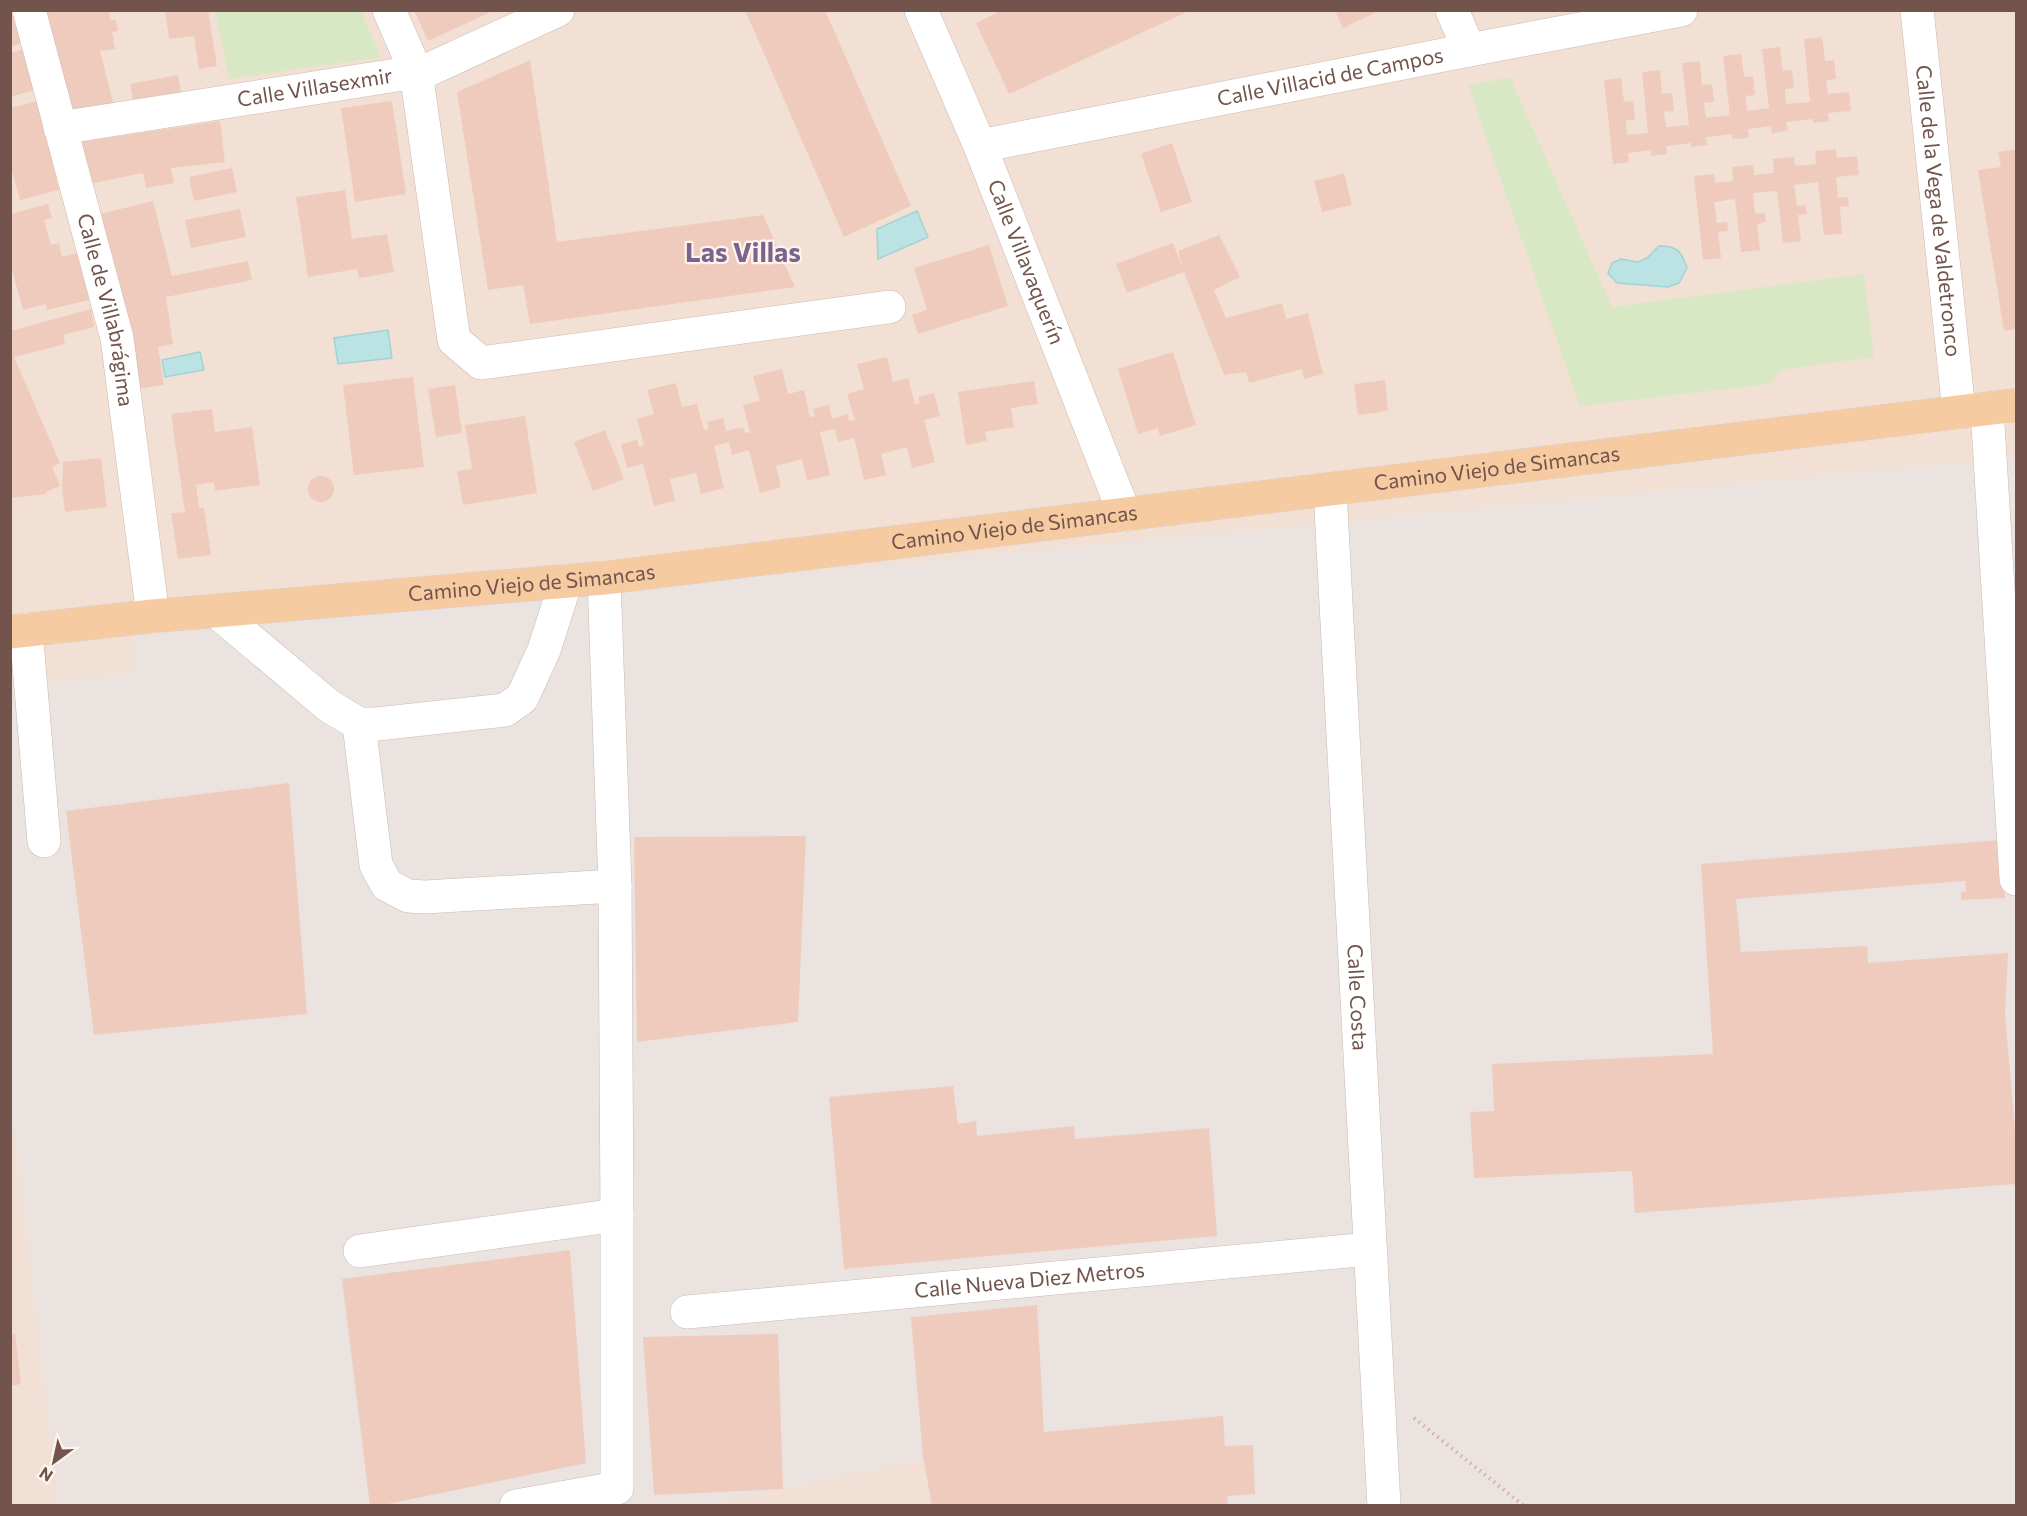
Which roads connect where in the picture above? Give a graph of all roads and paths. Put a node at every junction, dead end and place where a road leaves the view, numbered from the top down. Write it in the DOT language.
graph roads {
  1 [pos="28,10"];
  2 [pos="389,10"];
  3 [pos="921,10"];
  4 [pos="1452,10"];
  5 [pos="1681,10"];
  6 [pos="1917,10"];
  7 [pos="549,12"];
  8 [pos="1468,50"];
  9 [pos="416,72"];
  10 [pos="60,128"];
  11 [pos="980,146"];
  12 [pos="889,307"];
  13 [pos="1988,409"];
  14 [pos="1330,490"];
  15 [pos="1125,515"];
  16 [pos="604,578"];
  17 [pos="566,581"];
  18 [pos="216,611"];
  19 [pos="153,616"];
  20 [pos="18,631"];
  21 [pos="359,724"];
  22 [pos="44,841"];
  23 [pos="2016,879"];
  24 [pos="615,886"];
  25 [pos="617,1215"];
  26 [pos="1370,1248"];
  27 [pos="360,1251"];
  28 [pos="687,1312"];
  29 [pos="1378,1389"];
  30 [pos="516,1506"];
  31 [pos="1384,1506"];
  32 [pos="1524,1506"];
  1 -- 10 [label="street, Calle de Villabrágima"];
  2 -- 9 [label="street"];
  3 -- 11 [label="street, Calle Villavaquerín"];
  4 -- 8 [label="street"];
  5 -- 8 [label="street, Calle Villacid de Campos"];
  6 -- 13 [label="street, Calle de la Vega de Valdetronco"];
  7 -- 9 [label="street, Calle Villasexmir"];
  8 -- 11 [label="street, Calle Villacid de Campos"];
  9 -- 10 [label="street, Calle Villasexmir"];
  9 -- 12 [label="street"];
  10 -- 19 [label="street, Calle de Villabrágima"];
  11 -- 15 [label="street, Calle Villavaquerín"];
  13 -- 14 [label="main road, Camino Viejo de Simancas"];
  13 -- 23 [label="street, Calle de la Vega de Valdetronco"];
  14 -- 15 [label="main road, Camino Viejo de Simancas"];
  14 -- 26 [label="street, Calle Costa"];
  15 -- 16 [label="main road, Camino Viejo de Simancas"];
  16 -- 17 [label="main road, Camino Viejo de Simancas"];
  16 -- 24 [label="street"];
  17 -- 18 [label="main road, Camino Viejo de Simancas"];
  17 -- 21 [label="street"];
  18 -- 19 [label="main road, Camino Viejo de Simancas"];
  18 -- 21 [label="street"];
  19 -- 20 [label="main road, Camino Viejo de Simancas"];
  20 -- 22 [label="street"];
  21 -- 24 [label="street"];
  24 -- 25 [label="street"];
  25 -- 27 [label="street"];
  25 -- 30 [label="street"];
  26 -- 28 [label="street, Calle Nueva Diez Metros"];
  26 -- 29 [label="street, Calle Costa"];
  29 -- 31 [label="street, Calle Costa"];
  29 -- 32 [label="path"];
}
